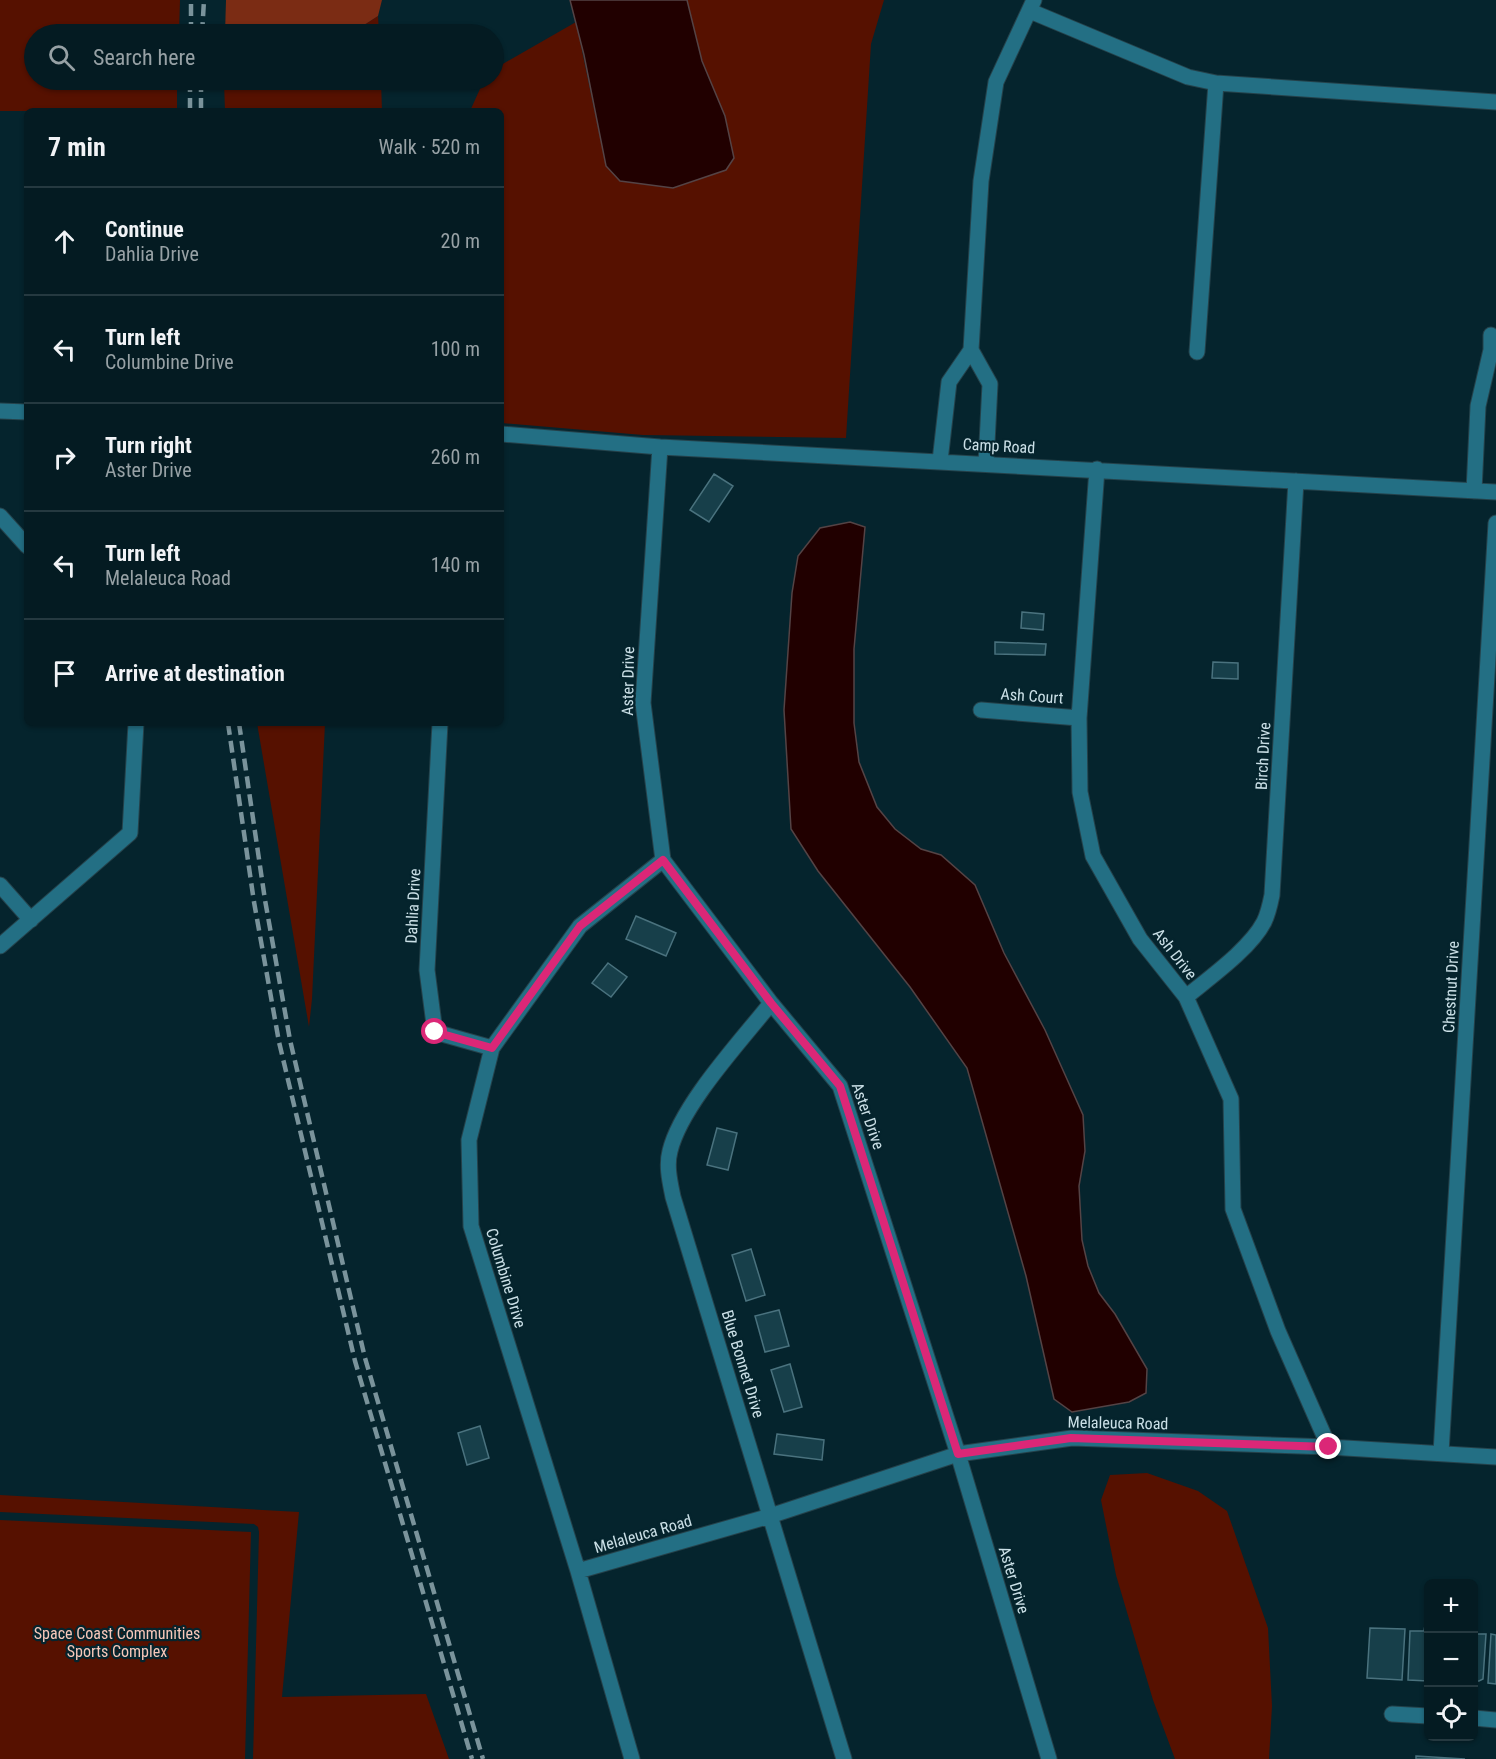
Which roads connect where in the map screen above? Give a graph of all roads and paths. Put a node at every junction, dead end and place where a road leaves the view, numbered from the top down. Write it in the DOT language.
graph roads {
  1 [pos="1032,5"];
  2 [pos="1216,83"];
  3 [pos="1496,102"];
  4 [pos="1491,335"];
  5 [pos="971,350"];
  6 [pos="1197,352"];
  7 [pos="0,411"];
  8 [pos="24,412"];
  9 [pos="504,434"];
  10 [pos="660,447"];
  11 [pos="940,461"];
  12 [pos="986,463"];
  13 [pos="1097,469"];
  14 [pos="1296,481"];
  15 [pos="1474,491"];
  16 [pos="1496,492"];
  17 [pos="0,516"];
  18 [pos="1496,524"];
  19 [pos="24,543"];
  20 [pos="981,710"];
  21 [pos="1079,717"];
  22 [pos="136,726"];
  23 [pos="440,726"];
  24 [pos="663,860"];
  25 [pos="0,885"];
  26 [pos="31,920"];
  27 [pos="0,946"];
  28 [pos="1186,997"];
  29 [pos="771,1003"];
  30 [pos="492,1048"];
  31 [pos="1329,1447"];
  32 [pos="1441,1453"];
  33 [pos="958,1454"];
  34 [pos="1496,1457"];
  35 [pos="771,1516"];
  36 [pos="578,1571"];
  37 [pos="1392,1714"];
  38 [pos="1424,1716"];
  39 [pos="1478,1718"];
  40 [pos="1496,1720"];
  41 [pos="632,1759"];
  42 [pos="843,1759"];
  43 [pos="1049,1759"];
  1 -- 2 [label="street"];
  1 -- 5 [label="street"];
  2 -- 3 [label="street"];
  2 -- 6 [label="street"];
  4 -- 15 [label="street"];
  5 -- 11 [label="street"];
  5 -- 12 [label="street"];
  7 -- 8 [label="street"];
  9 -- 10 [label="street, Camp Road"];
  10 -- 11 [label="street, Camp Road"];
  10 -- 24 [label="street, Aster Drive"];
  11 -- 12 [label="street, Camp Road"];
  12 -- 13 [label="street, Camp Road"];
  13 -- 14 [label="street, Camp Road"];
  13 -- 21 [label="street, Ash Drive"];
  14 -- 15 [label="street, Camp Road"];
  14 -- 28 [label="street, Birch Drive"];
  15 -- 16 [label="street, Camp Road"];
  17 -- 19 [label="street"];
  18 -- 32 [label="street, Chestnut Drive"];
  20 -- 21 [label="street, Ash Court"];
  21 -- 28 [label="street, Ash Drive"];
  22 -- 26 [label="street"];
  23 -- 30 [label="street, Dahlia Drive"];
  24 -- 29 [label="street, Aster Drive"];
  24 -- 30 [label="street, Columbine Drive"];
  25 -- 26 [label="street"];
  26 -- 27 [label="street"];
  28 -- 31 [label="street, Ash Drive"];
  29 -- 33 [label="street, Aster Drive"];
  29 -- 35 [label="street, Blue Bonnet Drive"];
  30 -- 36 [label="street, Columbine Drive"];
  31 -- 32 [label="street, Melaleuca Road"];
  31 -- 33 [label="street, Melaleuca Road"];
  32 -- 34 [label="street, Melaleuca Road"];
  33 -- 35 [label="street, Melaleuca Road"];
  33 -- 43 [label="street, Aster Drive"];
  35 -- 36 [label="street, Melaleuca Road"];
  35 -- 42 [label="street, Blue Bonnet Drive"];
  36 -- 41 [label="street, Columbine Drive"];
  37 -- 38 [label="street"];
  39 -- 40 [label="street"];
}
